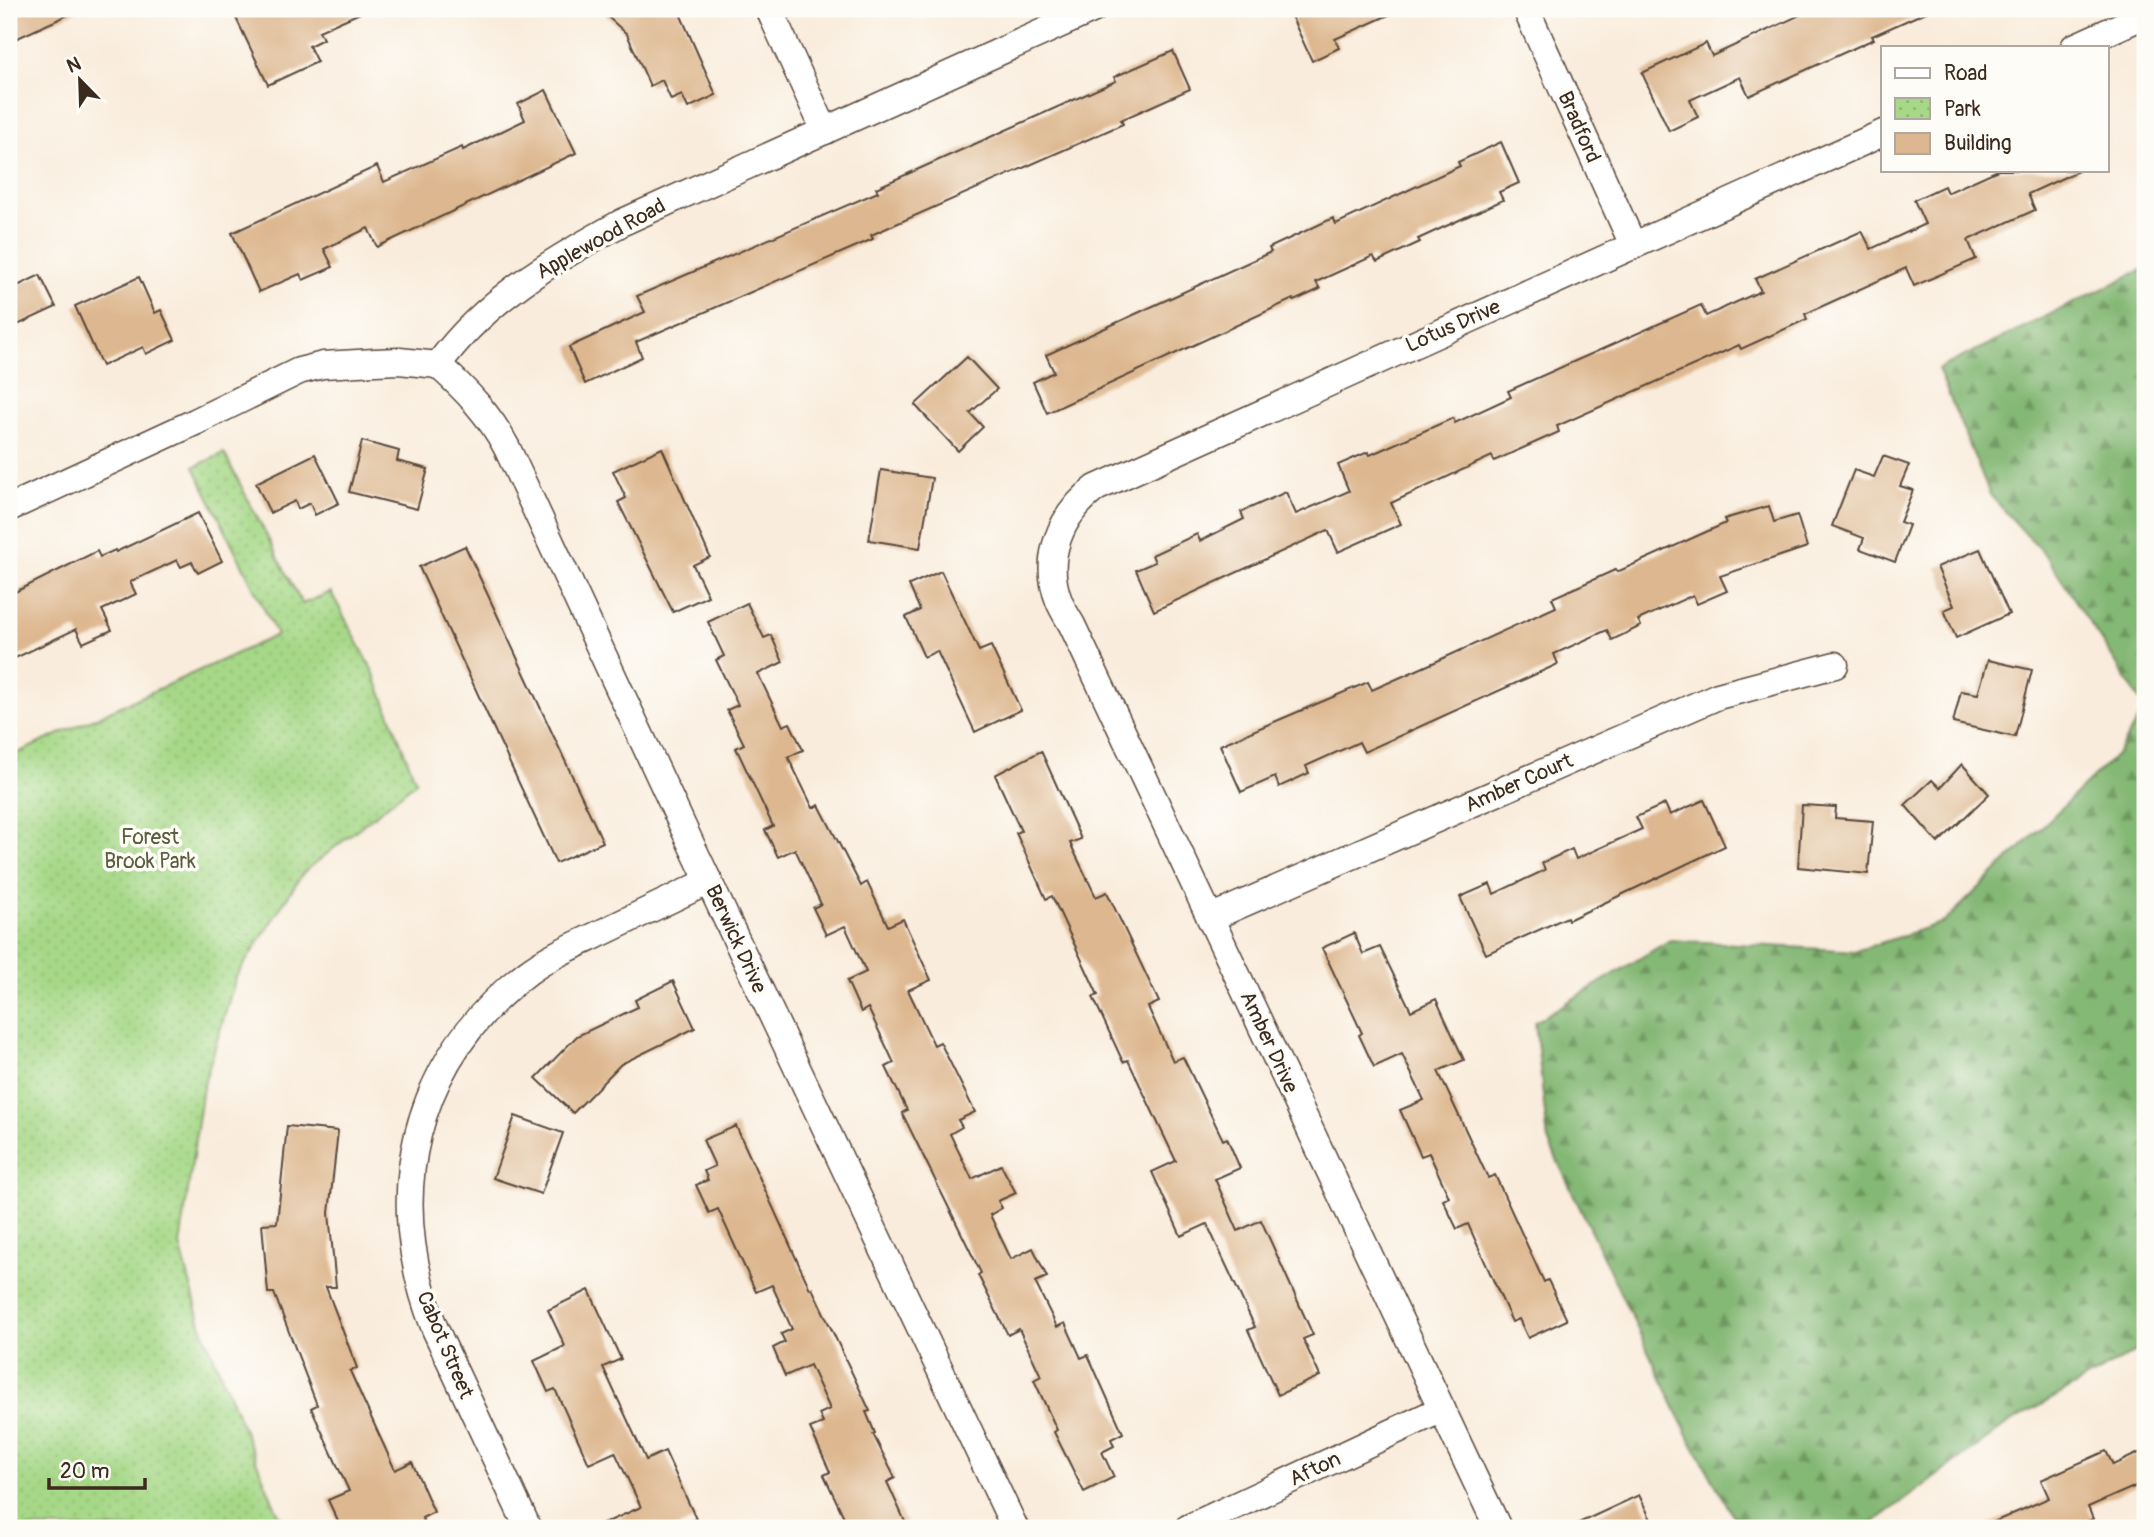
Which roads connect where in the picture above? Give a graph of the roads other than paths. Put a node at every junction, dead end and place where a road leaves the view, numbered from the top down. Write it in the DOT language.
graph roads {
  1 [pos="769,9"];
  2 [pos="1094,9"];
  3 [pos="1525,9"];
  4 [pos="2145,15"];
  5 [pos="2076,46"];
  6 [pos="825,131"];
  7 [pos="1881,134"];
  8 [pos="1633,245"];
  9 [pos="438,365"];
  10 [pos="9,508"];
  11 [pos="1054,553"];
  12 [pos="1835,665"];
  13 [pos="709,881"];
  14 [pos="1210,918"];
  15 [pos="1442,1409"];
  16 [pos="528,1528"];
  17 [pos="1015,1528"];
  18 [pos="1188,1528"];
  19 [pos="1498,1528"];
  1 -- 6 [label="street"];
  2 -- 6 [label="street, Applewood Road"];
  3 -- 8 [label="street, Bradford"];
  4 -- 5 [label="street"];
  6 -- 9 [label="street, Applewood Road"];
  7 -- 8 [label="street, Lotus Drive"];
  8 -- 11 [label="street, Lotus Drive"];
  9 -- 10 [label="street"];
  9 -- 13 [label="street, Berwick Drive"];
  11 -- 14 [label="street, Amber Drive"];
  12 -- 14 [label="street, Amber Court"];
  13 -- 16 [label="street, Cabot Street"];
  13 -- 17 [label="street, Berwick Drive"];
  14 -- 15 [label="street, Amber Drive"];
  15 -- 18 [label="street, Afton"];
  15 -- 19 [label="street, Amber Drive"];
}
